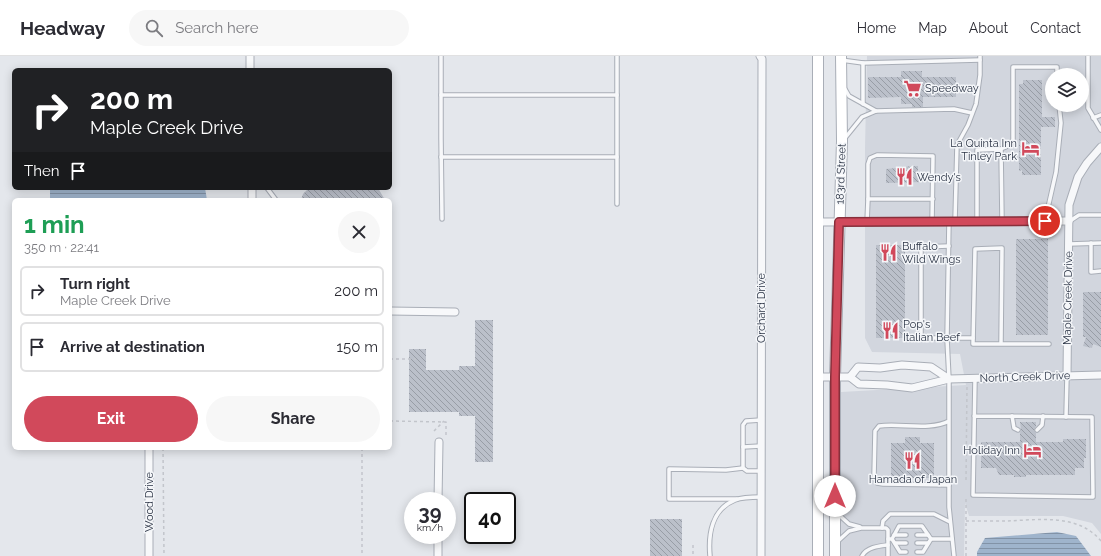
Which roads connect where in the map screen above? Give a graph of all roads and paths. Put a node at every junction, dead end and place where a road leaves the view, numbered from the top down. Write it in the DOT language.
graph roads {
  1 [pos="250,56"];
  2 [pos="441,56"];
  3 [pos="617,56"];
  4 [pos="818,56"];
  5 [pos="1088,56"];
  6 [pos="761,58"];
  7 [pos="841,58"];
  8 [pos="980,58"];
  9 [pos="863,63"];
  10 [pos="250,68"];
  11 [pos="1057,68"];
  12 [pos="841,84"];
  13 [pos="441,95"];
  14 [pos="617,95"];
  15 [pos="863,104"];
  16 [pos="876,111"];
  17 [pos="1059,112"];
  18 [pos="972,113"];
  19 [pos="1101,115"];
  20 [pos="1093,118"];
  21 [pos="1101,130"];
  22 [pos="842,141"];
  23 [pos="1101,147"];
  24 [pos="1001,149"];
  25 [pos="617,157"];
  26 [pos="441,158"];
  27 [pos="868,199"];
  28 [pos="932,199"];
  29 [pos="617,204"];
  30 [pos="1101,215"];
  31 [pos="442,219"];
  32 [pos="977,221"];
  33 [pos="1002,221"];
  34 [pos="1045,221"];
  35 [pos="1069,221"];
  36 [pos="819,222"];
  37 [pos="839,222"];
  38 [pos="868,222"];
  39 [pos="932,222"];
  40 [pos="952,222"];
  41 [pos="1101,243"];
  42 [pos="1069,244"];
  43 [pos="1091,244"];
  44 [pos="949,246"];
  45 [pos="1101,272"];
  46 [pos="392,311"];
  47 [pos="455,312"];
  48 [pos="973,338"];
  49 [pos="947,339"];
  50 [pos="1001,344"];
  51 [pos="1049,344"];
  52 [pos="416,359"];
  53 [pos="392,360"];
  54 [pos="1101,375"];
  55 [pos="1067,376"];
  56 [pos="818,377"];
  57 [pos="835,377"];
  58 [pos="850,377"];
  59 [pos="949,379"];
  60 [pos="967,379"];
  61 [pos="975,379"];
  62 [pos="974,416"];
  63 [pos="1012,416"];
  64 [pos="1043,416"];
  65 [pos="1066,417"];
  66 [pos="761,420"];
  67 [pos="949,421"];
  68 [pos="444,422"];
  69 [pos="1018,430"];
  70 [pos="1037,430"];
  71 [pos="434,431"];
  72 [pos="439,442"];
  73 [pos="761,446"];
  74 [pos="743,447"];
  75 [pos="149,450"];
  76 [pos="163,450"];
  77 [pos="362,450"];
  78 [pos="743,468"];
  79 [pos="761,472"];
  80 [pos="966,482"];
  81 [pos="949,485"];
  82 [pos="966,490"];
  83 [pos="438,492"];
  84 [pos="761,497"];
  85 [pos="737,499"];
  86 [pos="835,511"];
  87 [pos="966,521"];
  88 [pos="950,522"];
  89 [pos="861,528"];
  90 [pos="882,528"];
  91 [pos="906,535"];
  92 [pos="917,535"];
  93 [pos="892,537"];
  94 [pos="930,537"];
  95 [pos="952,539"];
  96 [pos="1101,541"];
  97 [pos="895,543"];
  98 [pos="906,543"];
  99 [pos="917,543"];
  100 [pos="928,543"];
  101 [pos="438,544"];
  102 [pos="835,544"];
  103 [pos="693,545"];
  104 [pos="888,545"];
  105 [pos="906,552"];
  106 [pos="916,552"];
  107 [pos="149,556"];
  108 [pos="164,556"];
  109 [pos="362,556"];
  110 [pos="438,556"];
  111 [pos="693,556"];
  112 [pos="710,556"];
  113 [pos="761,556"];
  114 [pos="818,556"];
  115 [pos="835,556"];
  116 [pos="862,556"];
  117 [pos="888,556"];
  118 [pos="954,556"];
  119 [pos="966,556"];
  1 -- 10 [label="street"];
  2 -- 13 [label="lane"];
  3 -- 14 [label="lane"];
  4 -- 36 [label="street, 183rd Street"];
  5 -- 20 [label="lane"];
  6 -- 66 [label="street, Orchard Drive"];
  7 -- 9 [label="lane"];
  7 -- 12 [label="street, 183rd Street"];
  8 -- 9 [label="lane"];
  8 -- 18 [label="lane"];
  9 -- 15 [label="lane"];
  11 -- 24 [label="lane"];
  12 -- 15 [label="lane"];
  12 -- 22 [label="street, 183rd Street"];
  13 -- 14 [label="lane"];
  13 -- 26 [label="lane"];
  14 -- 25 [label="lane"];
  15 -- 16 [label="lane"];
  16 -- 18 [label="lane"];
  16 -- 22 [label="lane"];
  17 -- 34 [label="lane"];
  18 -- 40 [label="lane"];
  19 -- 20 [label="lane"];
  20 -- 21 [label="lane"];
  22 -- 37 [label="street, 183rd Street"];
  23 -- 35 [label="street, Maple Creek Drive"];
  24 -- 32 [label="lane"];
  24 -- 33 [label="lane"];
  25 -- 26 [label="lane"];
  25 -- 29 [label="lane"];
  26 -- 31 [label="lane"];
  27 -- 28 [label="lane"];
  27 -- 28 [label="lane"];
  27 -- 38 [label="lane"];
  28 -- 39 [label="lane"];
  30 -- 35 [label="lane"];
  32 -- 33 [label="street"];
  32 -- 40 [label="street"];
  33 -- 34 [label="street"];
  34 -- 35 [label="street"];
  35 -- 42 [label="street, Maple Creek Drive"];
  36 -- 37 [label="street"];
  36 -- 56 [label="street, 183rd Street"];
  37 -- 38 [label="street"];
  37 -- 57 [label="street, 183rd Street"];
  38 -- 39 [label="street"];
  39 -- 40 [label="street"];
  40 -- 44 [label="lane"];
  41 -- 43 [label="lane"];
  42 -- 43 [label="lane"];
  42 -- 55 [label="street, Maple Creek Drive"];
  43 -- 45 [label="lane"];
  44 -- 49 [label="lane"];
  44 -- 49 [label="lane"];
  46 -- 47 [label="street"];
  48 -- 49 [label="lane"];
  48 -- 50 [label="lane"];
  48 -- 50 [label="lane"];
  49 -- 59 [label="lane"];
  50 -- 51 [label="lane"];
  52 -- 53 [label="path"];
  54 -- 55 [label="street, North Creek Drive"];
  55 -- 61 [label="street, North Creek Drive"];
  55 -- 65 [label="lane"];
  56 -- 57 [label="street, North Creek Drive"];
  56 -- 114 [label="street, 183rd Street"];
  57 -- 58 [label="street, North Creek Drive"];
  57 -- 86 [label="street, 183rd Street"];
  58 -- 59 [label="street, North Creek Drive"];
  58 -- 59 [label="street"];
  59 -- 60 [label="street, North Creek Drive"];
  59 -- 67 [label="lane"];
  60 -- 61 [label="street, North Creek Drive"];
  60 -- 80 [label="path"];
  61 -- 62 [label="lane"];
  62 -- 63 [label="lane"];
  62 -- 65 [label="lane"];
  63 -- 64 [label="lane"];
  63 -- 69 [label="lane"];
  64 -- 65 [label="lane"];
  64 -- 70 [label="lane"];
  66 -- 73 [label="street, Orchard Drive"];
  66 -- 74 [label="lane"];
  67 -- 81 [label="lane"];
  67 -- 81 [label="lane"];
  68 -- 71 [label="path"];
  72 -- 83 [label="street"];
  73 -- 74 [label="lane"];
  73 -- 79 [label="street, Orchard Drive"];
  74 -- 78 [label="lane"];
  75 -- 107 [label="street, Wood Drive"];
  76 -- 108 [label="path"];
  77 -- 109 [label="path"];
  78 -- 79 [label="lane"];
  78 -- 85 [label="lane"];
  79 -- 84 [label="street, Orchard Drive"];
  81 -- 88 [label="lane"];
  82 -- 87 [label="path"];
  84 -- 85 [label="lane"];
  84 -- 113 [label="street, Orchard Drive"];
  85 -- 112 [label="lane"];
  86 -- 89 [label="lane"];
  86 -- 102 [label="street, 183rd Street"];
  87 -- 96 [label="path"];
  87 -- 119 [label="path"];
  88 -- 90 [label="lane"];
  88 -- 95 [label="lane"];
  89 -- 90 [label="lane"];
  89 -- 102 [label="lane"];
  90 -- 93 [label="lane"];
  91 -- 93 [label="lane"];
  92 -- 94 [label="lane"];
  93 -- 94 [label="lane"];
  93 -- 97 [label="lane"];
  93 -- 104 [label="lane"];
  94 -- 95 [label="lane"];
  94 -- 100 [label="lane"];
  95 -- 118 [label="lane"];
  97 -- 98 [label="lane"];
  97 -- 105 [label="lane"];
  99 -- 100 [label="lane"];
  100 -- 106 [label="lane"];
  101 -- 110 [label="street"];
  102 -- 115 [label="street, 183rd Street"];
  103 -- 111 [label="path"];
  104 -- 116 [label="lane"];
  104 -- 117 [label="lane"];
}
